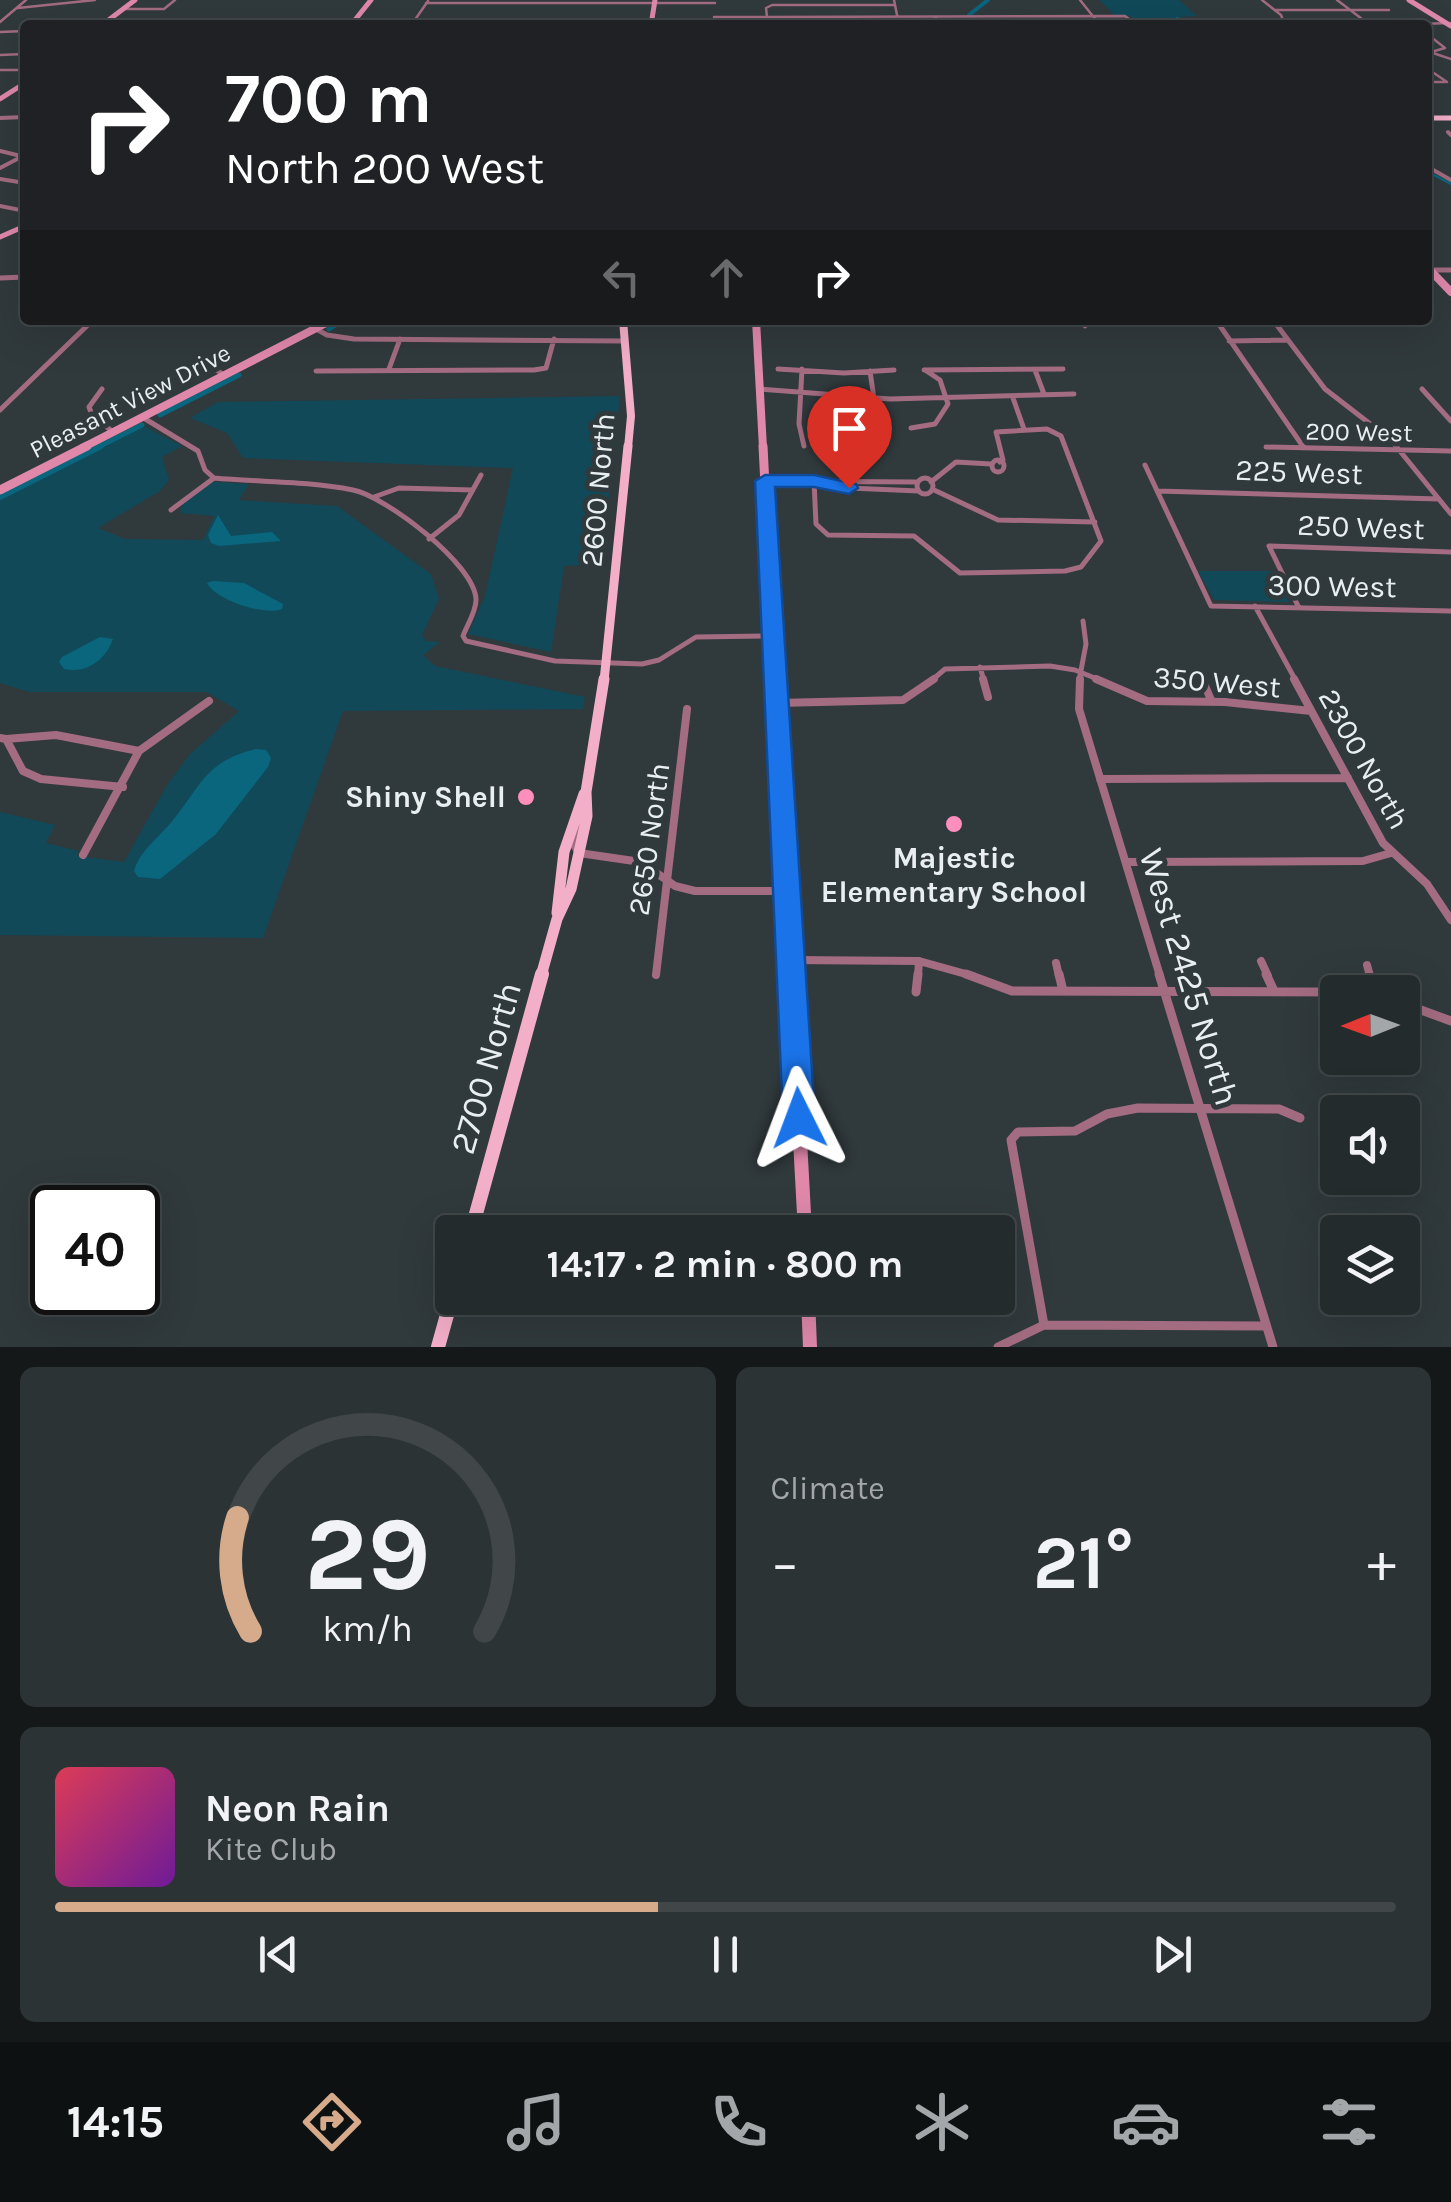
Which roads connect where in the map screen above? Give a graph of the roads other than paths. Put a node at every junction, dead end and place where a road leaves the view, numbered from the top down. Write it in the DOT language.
graph roads {
  1 [pos="26,0"];
  2 [pos="66,0"];
  3 [pos="95,0"];
  4 [pos="135,0"];
  5 [pos="175,0"];
  6 [pos="371,0"];
  7 [pos="1080,0"];
  8 [pos="1262,0"];
  9 [pos="1337,0"];
  10 [pos="1409,0"];
  11 [pos="427,2"];
  12 [pos="541,2"];
  13 [pos="598,2"];
  14 [pos="655,2"];
  15 [pos="715,2"];
  16 [pos="894,2"];
  17 [pos="484,3"];
  18 [pos="61,6"];
  19 [pos="18,8"];
  20 [pos="122,9"];
  21 [pos="1275,10"];
  22 [pos="1348,10"];
  23 [pos="1389,10"];
  24 [pos="767,16"];
  25 [pos="812,16"];
  26 [pos="998,16"];
  27 [pos="1094,16"];
  28 [pos="1245,16"];
  29 [pos="896,17"];
  30 [pos="936,17"];
  31 [pos="1128,17"];
  32 [pos="2,20"];
  33 [pos="108,20"];
  34 [pos="355,20"];
  35 [pos="725,20"];
  36 [pos="813,20"];
  37 [pos="897,20"];
  38 [pos="932,20"];
  39 [pos="1000,20"];
  40 [pos="1097,20"];
  41 [pos="1131,20"];
  42 [pos="1247,20"];
  43 [pos="1282,20"];
  44 [pos="1363,20"];
  45 [pos="1449,24"];
  46 [pos="1432,38"];
  47 [pos="20,50"];
  48 [pos="1432,51"];
  49 [pos="15,54"];
  50 [pos="20,54"];
  51 [pos="0,55"];
  52 [pos="20,87"];
  53 [pos="20,90"];
  54 [pos="0,91"];
  55 [pos="14,91"];
  56 [pos="0,99"];
  57 [pos="16,117"];
  58 [pos="20,117"];
  59 [pos="0,118"];
  60 [pos="12,122"];
  61 [pos="1432,273"];
  62 [pos="1451,292"];
  63 [pos="88,325"];
  64 [pos="323,325"];
  65 [pos="623,325"];
  66 [pos="1219,325"];
  67 [pos="1277,325"];
  68 [pos="757,326"];
  69 [pos="316,329"];
  70 [pos="400,339"];
  71 [pos="554,339"];
  72 [pos="1229,340"];
  73 [pos="1288,340"];
  74 [pos="624,341"];
  75 [pos="206,358"];
  76 [pos="389,369"];
  77 [pos="778,369"];
  78 [pos="802,369"];
  79 [pos="1062,369"];
  80 [pos="870,370"];
  81 [pos="894,370"];
  82 [pos="1035,370"];
  83 [pos="316,371"];
  84 [pos="224,376"];
  85 [pos="102,388"];
  86 [pos="760,389"];
  87 [pos="802,390"];
  88 [pos="1422,390"];
  89 [pos="1044,394"];
  90 [pos="1074,394"];
  91 [pos="0,396"];
  92 [pos="12,397"];
  93 [pos="856,397"];
  94 [pos="946,398"];
  95 [pos="1013,398"];
  96 [pos="874,399"];
  97 [pos="0,410"];
  98 [pos="142,417"];
  99 [pos="1451,421"];
  100 [pos="911,428"];
  101 [pos="1024,429"];
  102 [pos="113,432"];
  103 [pos="858,438"];
  104 [pos="804,446"];
  105 [pos="1266,447"];
  106 [pos="1305,449"];
  107 [pos="1400,451"];
  108 [pos="1451,451"];
  109 [pos="1145,465"];
  110 [pos="480,474"];
  111 [pos="214,478"];
  112 [pos="765,481"];
  113 [pos="814,481"];
  114 [pos="916,482"];
  115 [pos="932,486"];
  116 [pos="0,490"];
  117 [pos="472,490"];
  118 [pos="1158,490"];
  119 [pos="918,491"];
  120 [pos="374,498"];
  121 [pos="1439,499"];
  122 [pos="171,510"];
  123 [pos="1451,514"];
  124 [pos="1095,522"];
  125 [pos="828,535"];
  126 [pos="429,539"];
  127 [pos="1451,552"];
  128 [pos="1255,606"];
  129 [pos="1300,608"];
  130 [pos="1451,610"];
  131 [pos="1083,622"];
  132 [pos="774,636"];
  133 [pos="607,664"];
  134 [pos="980,667"];
  135 [pos="1199,672"];
  136 [pos="1082,673"];
  137 [pos="988,697"];
  138 [pos="209,700"];
  139 [pos="1212,702"];
  140 [pos="778,703"];
  141 [pos="687,708"];
  142 [pos="1311,711"];
  143 [pos="3,739"];
  144 [pos="139,751"];
  145 [pos="1100,778"];
  146 [pos="1348,778"];
  147 [pos="123,787"];
  148 [pos="586,792"];
  149 [pos="579,853"];
  150 [pos="1391,853"];
  151 [pos="83,856"];
  152 [pos="1126,862"];
  153 [pos="669,880"];
  154 [pos="788,891"];
  155 [pos="556,919"];
  156 [pos="1451,920"];
  157 [pos="791,960"];
  158 [pos="920,961"];
  159 [pos="1261,961"];
  160 [pos="1056,963"];
  161 [pos="1367,965"];
  162 [pos="656,975"];
  163 [pos="1370,975"];
  164 [pos="1274,991"];
  165 [pos="916,992"];
  166 [pos="1064,992"];
  167 [pos="1166,992"];
  168 [pos="1320,992"];
  169 [pos="1420,1009"];
  170 [pos="1451,1020"];
  171 [pos="1200,1107"];
  172 [pos="1300,1118"];
  173 [pos="476,1215"];
  174 [pos="804,1215"];
  175 [pos="447,1315"];
  176 [pos="809,1315"];
  177 [pos="1044,1325"];
  178 [pos="1266,1326"];
  179 [pos="438,1347"];
  180 [pos="810,1347"];
  181 [pos="998,1347"];
  182 [pos="1273,1347"];
  1 -- 19 [label="street"];
  2 -- 18 [label="street"];
  3 -- 18 [label="street"];
  4 -- 20 [label="street"];
  5 -- 20 [label="street"];
  6 -- 34 [label="street"];
  7 -- 27 [label="street"];
  8 -- 21 [label="street"];
  9 -- 22 [label="street"];
  10 -- 45 [label="street"];
  11 -- 17 [label="street"];
  12 -- 13 [label="street"];
  12 -- 17 [label="street"];
  13 -- 14 [label="street"];
  14 -- 15 [label="street"];
  16 -- 24 [label="street"];
  16 -- 29 [label="street"];
  18 -- 19 [label="street"];
  19 -- 32 [label="street"];
  20 -- 33 [label="street"];
  21 -- 22 [label="street"];
  21 -- 43 [label="street"];
  22 -- 23 [label="street"];
  22 -- 44 [label="street"];
  24 -- 25 [label="street"];
  24 -- 35 [label="street"];
  25 -- 29 [label="street"];
  25 -- 36 [label="street"];
  26 -- 27 [label="street"];
  26 -- 30 [label="street"];
  26 -- 39 [label="street"];
  27 -- 31 [label="street"];
  27 -- 40 [label="street"];
  28 -- 42 [label="street"];
  29 -- 30 [label="street"];
  29 -- 37 [label="street"];
  30 -- 38 [label="street"];
  31 -- 41 [label="street"];
  46 -- 48 [label="street"];
  47 -- 49 [label="street"];
  49 -- 50 [label="street"];
  49 -- 51 [label="street"];
  52 -- 55 [label="street"];
  53 -- 55 [label="street"];
  54 -- 55 [label="street"];
  55 -- 56 [label="street"];
  57 -- 58 [label="street"];
  57 -- 59 [label="street"];
  57 -- 60 [label="street"];
  61 -- 62 [label="street"];
  63 -- 92 [label="street"];
  64 -- 69 [label="street, Pleasant View Drive"];
  65 -- 74 [label="main road, 2600 North"];
  66 -- 72 [label="street"];
  67 -- 73 [label="street"];
  68 -- 86 [label="street"];
  69 -- 70 [label="street"];
  69 -- 84 [label="street, Pleasant View Drive"];
  70 -- 71 [label="street"];
  70 -- 76 [label="street"];
  71 -- 74 [label="street"];
  71 -- 76 [label="street"];
  72 -- 73 [label="street"];
  72 -- 106 [label="street"];
  73 -- 107 [label="street"];
  74 -- 133 [label="main road, 2600 North"];
  75 -- 84 [label="street"];
  76 -- 83 [label="street"];
  77 -- 78 [label="street"];
  78 -- 80 [label="street"];
  78 -- 87 [label="street"];
  79 -- 82 [label="street"];
  80 -- 81 [label="street"];
  80 -- 96 [label="street"];
  82 -- 89 [label="street"];
  82 -- 94 [label="street"];
  84 -- 98 [label="street, Pleasant View Drive"];
  85 -- 102 [label="street"];
  86 -- 87 [label="street"];
  86 -- 112 [label="street"];
  87 -- 93 [label="street"];
  87 -- 104 [label="street"];
  88 -- 99 [label="street"];
  89 -- 90 [label="street"];
  89 -- 95 [label="street"];
  91 -- 92 [label="street"];
  92 -- 97 [label="street"];
  93 -- 96 [label="street"];
  93 -- 103 [label="street"];
  94 -- 95 [label="street"];
  94 -- 96 [label="street"];
  94 -- 100 [label="street"];
  95 -- 101 [label="street"];
  98 -- 102 [label="street, Pleasant View Drive"];
  98 -- 111 [label="street"];
  101 -- 115 [label="street"];
  101 -- 124 [label="street"];
  102 -- 116 [label="street, Pleasant View Drive"];
  105 -- 106 [label="street, 200 West"];
  106 -- 107 [label="street, 200 West"];
  107 -- 108 [label="street, 200 West"];
  107 -- 121 [label="street"];
  109 -- 118 [label="street"];
  110 -- 117 [label="street"];
  111 -- 120 [label="street"];
  111 -- 122 [label="street"];
  112 -- 113 [label="street"];
  112 -- 132 [label="street"];
  113 -- 114 [label="street"];
  113 -- 119 [label="street"];
  113 -- 125 [label="street"];
  114 -- 115 [label="street"];
  114 -- 119 [label="street"];
  115 -- 119 [label="street"];
  115 -- 124 [label="street"];
  117 -- 120 [label="street"];
  117 -- 126 [label="street"];
  118 -- 121 [label="street, 225 West"];
  118 -- 128 [label="street, 300 West"];
  120 -- 126 [label="street"];
  121 -- 123 [label="street"];
  124 -- 125 [label="street"];
  126 -- 133 [label="street"];
  127 -- 129 [label="street, 250 West"];
  128 -- 129 [label="street, 300 West"];
  128 -- 142 [label="street, 2300 North"];
  129 -- 130 [label="street, 300 West"];
  131 -- 136 [label="street, West 2425 North"];
  132 -- 133 [label="street"];
  132 -- 140 [label="street"];
  133 -- 148 [label="main road, 2700 North"];
  134 -- 136 [label="street, 350 West"];
  134 -- 137 [label="street"];
  134 -- 140 [label="street, 350 West"];
  135 -- 139 [label="street"];
  136 -- 139 [label="street, 350 West"];
  136 -- 145 [label="street, West 2425 North"];
  138 -- 144 [label="street"];
  139 -- 142 [label="street, 350 West"];
  140 -- 154 [label="street"];
  141 -- 153 [label="street, 2650 North"];
  142 -- 146 [label="street, 2300 North"];
  143 -- 144 [label="street"];
  143 -- 147 [label="street"];
  144 -- 147 [label="street"];
  145 -- 146 [label="street"];
  145 -- 152 [label="street, West 2425 North"];
  146 -- 150 [label="street, 2300 North"];
  147 -- 151 [label="street"];
  148 -- 149 [label="main road, 2700 North"];
  148 -- 155 [label="main road, 2700 North"];
  149 -- 153 [label="street"];
  149 -- 155 [label="main road, 2700 North"];
  150 -- 152 [label="street"];
  150 -- 156 [label="street, 2300 North"];
  152 -- 167 [label="street, West 2425 North"];
  153 -- 154 [label="street"];
  153 -- 162 [label="street, 2650 North"];
  154 -- 157 [label="street"];
  155 -- 173 [label="main road, 2700 North"];
  157 -- 158 [label="street"];
  157 -- 174 [label="street"];
  158 -- 165 [label="street"];
  158 -- 166 [label="street"];
  159 -- 164 [label="street"];
  160 -- 166 [label="street"];
  161 -- 163 [label="street"];
  164 -- 167 [label="street"];
  164 -- 168 [label="street"];
  166 -- 167 [label="street"];
  167 -- 171 [label="street, West 2425 North"];
  169 -- 170 [label="street"];
  171 -- 172 [label="street"];
  171 -- 177 [label="street"];
  171 -- 178 [label="street, West 2425 North"];
  175 -- 179 [label="main road"];
  176 -- 180 [label="street"];
  177 -- 178 [label="street"];
  177 -- 181 [label="street"];
  178 -- 182 [label="street, West 2425 North"];
}
